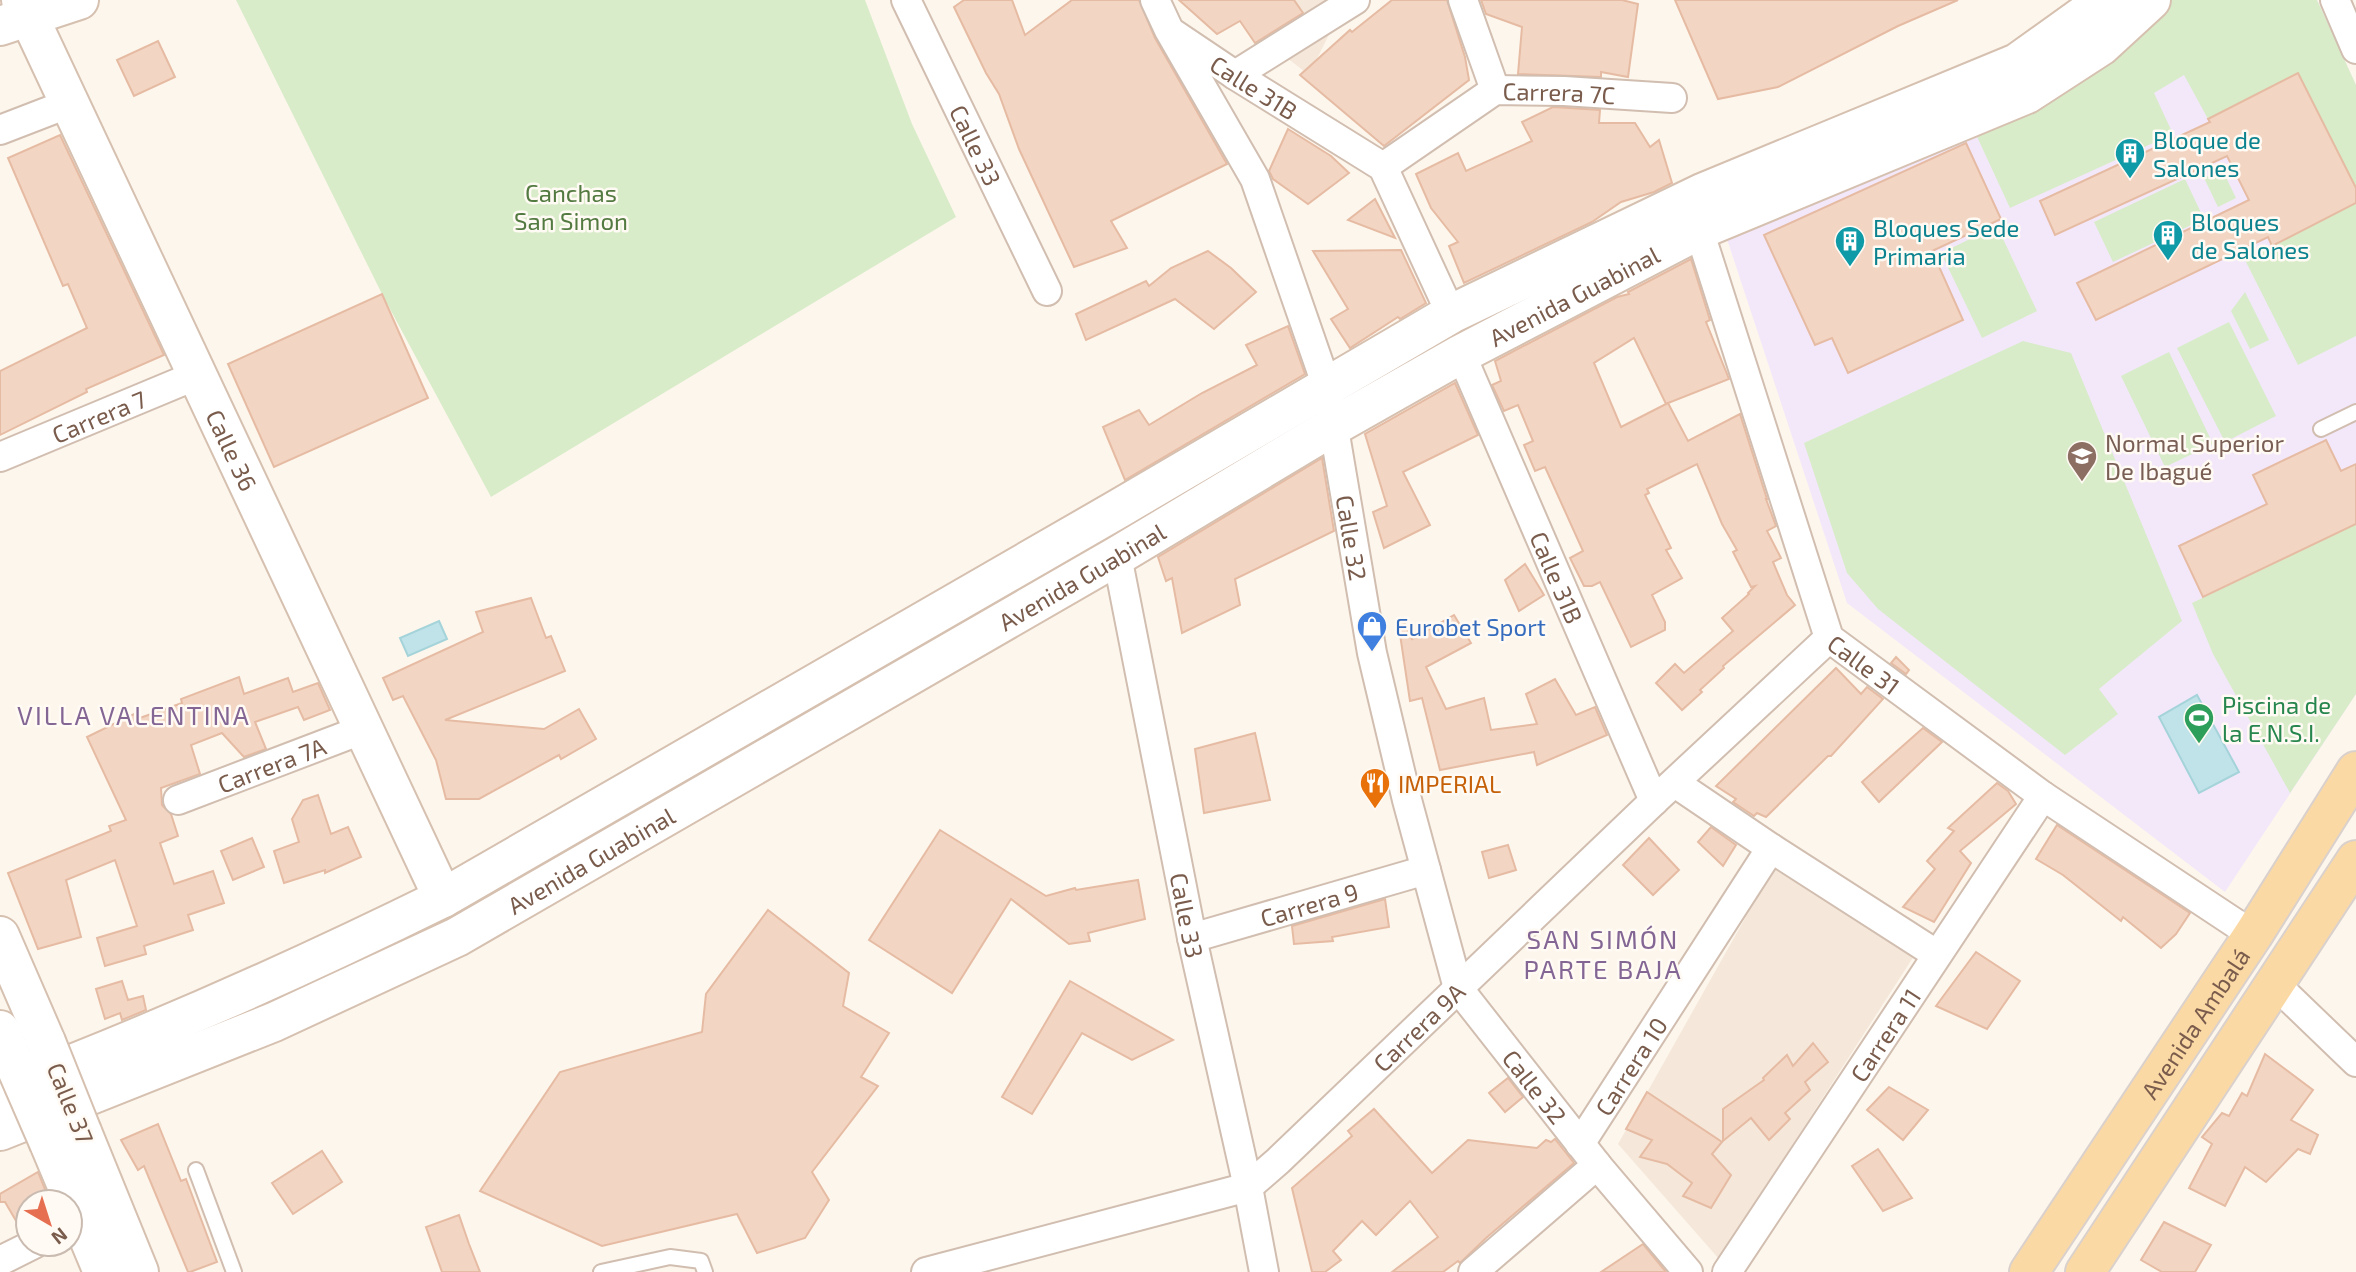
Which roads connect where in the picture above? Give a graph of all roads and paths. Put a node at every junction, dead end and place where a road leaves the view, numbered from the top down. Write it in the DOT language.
graph roads {
  1 [pos="79,0"];
  2 [pos="906,0"];
  3 [pos="1156,0"];
  4 [pos="1355,0"];
  5 [pos="1463,0"];
  6 [pos="2105,0"];
  7 [pos="2151,0"];
  8 [pos="2335,0"];
  9 [pos="17,14"];
  10 [pos="1169,30"];
  11 [pos="2356,49"];
  12 [pos="1235,75"];
  13 [pos="1495,90"];
  14 [pos="1672,98"];
  15 [pos="70,103"];
  16 [pos="0,130"];
  17 [pos="1383,167"];
  18 [pos="1699,230"];
  19 [pos="1047,291"];
  20 [pos="1451,314"];
  21 [pos="1461,354"];
  22 [pos="197,375"];
  23 [pos="1327,387"];
  24 [pos="2356,412"];
  25 [pos="1332,427"];
  26 [pos="2321,429"];
  27 [pos="0,457"];
  28 [pos="1117,556"];
  29 [pos="1829,638"];
  30 [pos="364,729"];
  31 [pos="2356,771"];
  32 [pos="1675,783"];
  33 [pos="2043,796"];
  34 [pos="178,800"];
  35 [pos="1654,801"];
  36 [pos="1771,848"];
  37 [pos="2356,860"];
  38 [pos="1426,870"];
  39 [pos="443,898"];
  40 [pos="2253,935"];
  41 [pos="0,936"];
  42 [pos="1192,938"];
  43 [pos="1936,954"];
  44 [pos="2276,985"];
  45 [pos="1458,988"];
  46 [pos="4,1060"];
  47 [pos="2356,1062"];
  48 [pos="0,1131"];
  49 [pos="65,1137"];
  50 [pos="1589,1154"];
  51 [pos="196,1170"];
  52 [pos="1248,1186"];
  53 [pos="72,1188"];
  54 [pos="84,1238"];
  55 [pos="103,1272"];
  56 [pos="139,1272"];
  57 [pos="234,1272"];
  58 [pos="601,1272"];
  59 [pos="705,1272"];
  60 [pos="926,1272"];
  61 [pos="1264,1272"];
  62 [pos="1473,1272"];
  63 [pos="1688,1272"];
  64 [pos="1727,1272"];
  65 [pos="2029,1272"];
  66 [pos="2085,1272"];
  1 -- 9 [label="main road"];
  2 -- 19 [label="street, Calle 33"];
  3 -- 10 [label="street, Calle 32"];
  4 -- 12 [label="street"];
  5 -- 13 [label="street"];
  6 -- 20 [label="main road, Avenida Guabinal"];
  7 -- 18 [label="main road, Avenida Guabinal"];
  8 -- 11 [label="street"];
  9 -- 15 [label="main road, Calle 36"];
  10 -- 12 [label="street, Calle 31B"];
  10 -- 23 [label="street, Calle 32"];
  12 -- 17 [label="street, Calle 31B"];
  13 -- 14 [label="street, Carrera 7C"];
  13 -- 17 [label="street, Carrera 7C"];
  15 -- 16 [label="street"];
  15 -- 22 [label="main road, Calle 36"];
  17 -- 20 [label="street"];
  18 -- 21 [label="main road, Avenida Guabinal"];
  18 -- 29 [label="street, Calle 31"];
  20 -- 23 [label="main road, Avenida Guabinal"];
  21 -- 25 [label="main road, Avenida Guabinal"];
  21 -- 35 [label="street, Calle 31B"];
  22 -- 27 [label="street, Carrera 7"];
  22 -- 30 [label="main road, Calle 36"];
  23 -- 25 [label="street, Calle 32"];
  23 -- 39 [label="main road, Avenida Guabinal"];
  24 -- 26 [label="lane"];
  25 -- 28 [label="main road, Avenida Guabinal"];
  25 -- 38 [label="street, Calle 32"];
  28 -- 42 [label="street, Calle 33"];
  28 -- 48 [label="main road, Avenida Guabinal"];
  29 -- 32 [label="street, Carrera 9A"];
  29 -- 33 [label="street, Calle 31"];
  30 -- 34 [label="street, Carrera 7A"];
  30 -- 39 [label="main road, Calle 36"];
  31 -- 40 [label="main road, Avenida Ambalá"];
  32 -- 35 [label="street, Carrera 9A"];
  32 -- 36 [label="street"];
  33 -- 40 [label="street, Calle 31"];
  33 -- 43 [label="street, Carrera 11"];
  35 -- 45 [label="street, Carrera 9A"];
  36 -- 43 [label="street"];
  36 -- 50 [label="street, Carrera 10"];
  37 -- 44 [label="main road, Avenida Ambalá"];
  38 -- 42 [label="street, Carrera 9"];
  38 -- 45 [label="street, Calle 32"];
  39 -- 46 [label="main road, Avenida Guabinal"];
  40 -- 65 [label="main road, Avenida Ambalá"];
  41 -- 49 [label="main road, Calle 37, bridge"];
  42 -- 52 [label="street, Calle 33"];
  43 -- 64 [label="street, Carrera 11"];
  44 -- 47 [label="street"];
  44 -- 66 [label="main road, Avenida Ambalá"];
  45 -- 50 [label="street, Calle 32"];
  45 -- 52 [label="street, Carrera 9A"];
  46 -- 49 [label="main road, Calle 37, bridge"];
  49 -- 53 [label="main road, Calle 37"];
  49 -- 56 [label="main road, Calle 37"];
  50 -- 62 [label="street, Carrera 10"];
  50 -- 63 [label="street, Calle 32"];
  51 -- 57 [label="lane"];
  52 -- 60 [label="street, Carrera 9A"];
  52 -- 61 [label="street, Calle 33"];
  54 -- 55 [label="main road, Calle 37"];
  58 -- 59 [label="lane"];
}
